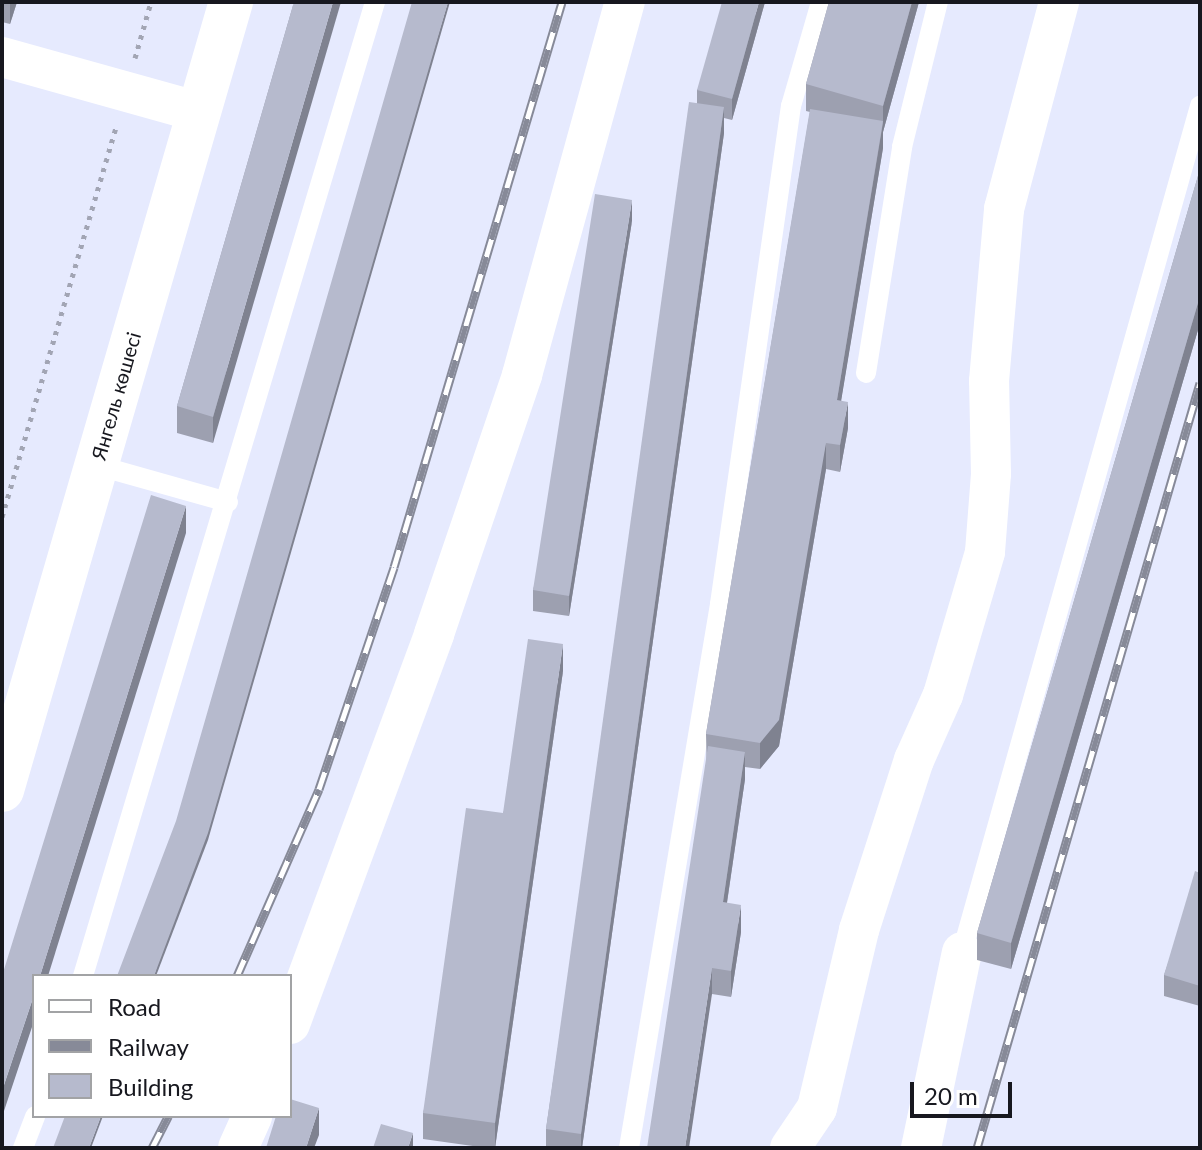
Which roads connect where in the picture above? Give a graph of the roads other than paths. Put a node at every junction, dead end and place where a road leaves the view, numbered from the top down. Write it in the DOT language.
graph roads {
  1 [pos="231,2"];
  2 [pos="375,2"];
  3 [pos="625,2"];
  4 [pos="821,2"];
  5 [pos="938,2"];
  6 [pos="1059,2"];
  7 [pos="2,57"];
  8 [pos="1200,106"];
  9 [pos="199,112"];
  10 [pos="866,373"];
  11 [pos="96,465"];
  12 [pos="228,502"];
  13 [pos="6,763"];
  14 [pos="962,952"];
  15 [pos="84,974"];
  16 [pos="292,1019"];
  17 [pos="34,1118"];
  18 [pos="251,1118"];
  19 [pos="23,1148"];
  20 [pos="238,1148"];
  21 [pos="629,1148"];
  22 [pos="790,1148"];
  23 [pos="921,1148"];
  1 -- 9 [label="street, Янгель көшесі"];
  2 -- 12 [label="lane"];
  3 -- 16 [label="street"];
  4 -- 21 [label="lane"];
  5 -- 10 [label="lane"];
  6 -- 22 [label="street"];
  7 -- 9 [label="street"];
  8 -- 14 [label="lane"];
  9 -- 11 [label="street, Янгель көшесі"];
  11 -- 12 [label="lane"];
  11 -- 13 [label="street, Янгель көшесі"];
  12 -- 15 [label="lane"];
  14 -- 23 [label="street"];
  17 -- 19 [label="lane"];
  18 -- 20 [label="street"];
}
